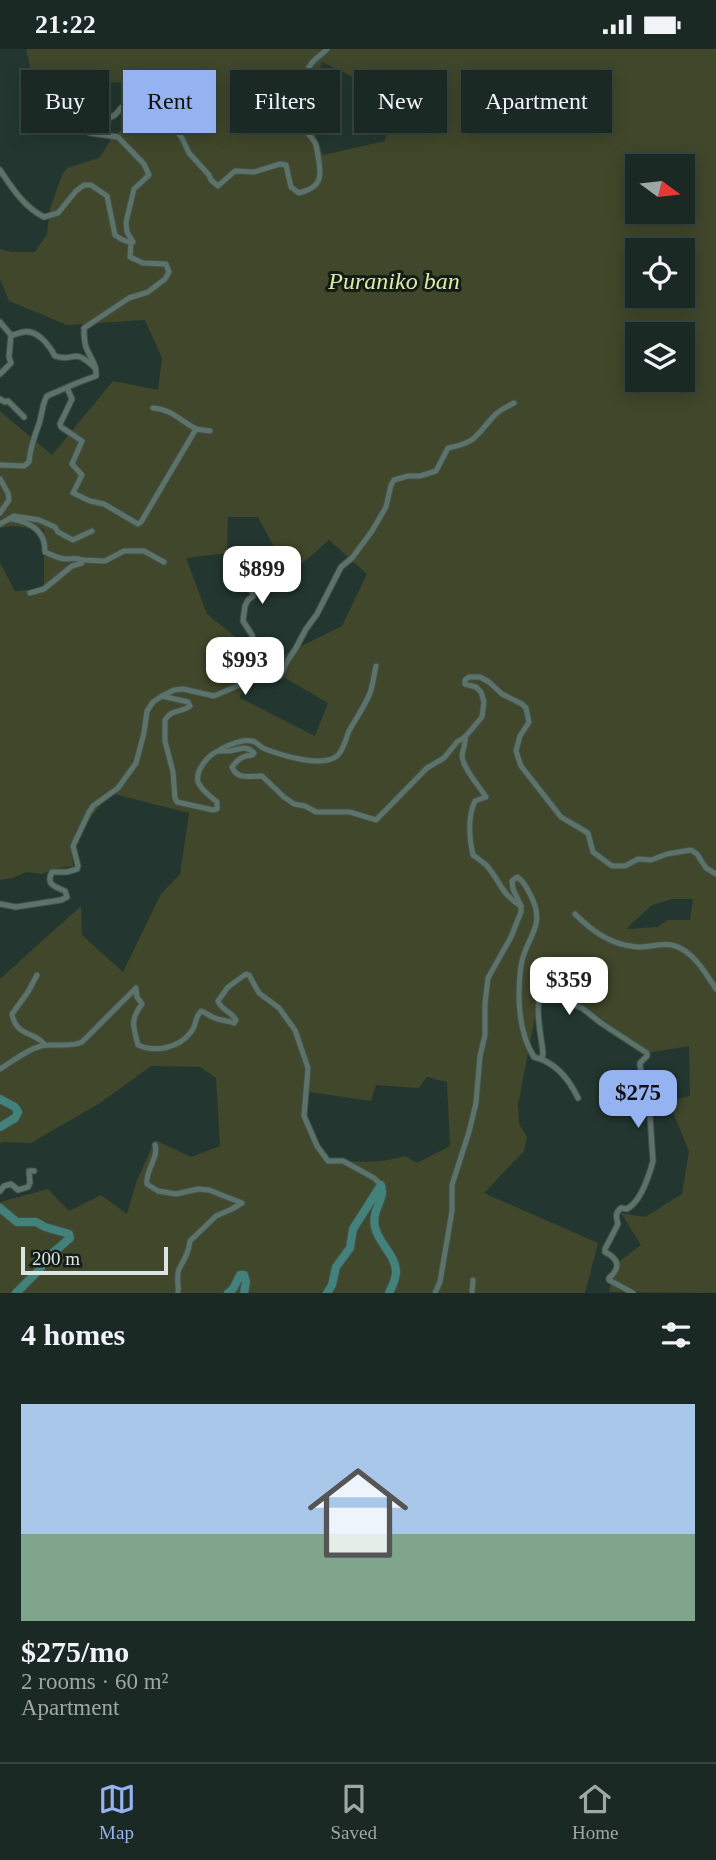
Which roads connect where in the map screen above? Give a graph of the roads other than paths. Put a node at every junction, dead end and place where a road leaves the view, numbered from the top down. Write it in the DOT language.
graph roads {
  1 [pos="327,49"];
  2 [pos="0,170"];
  3 [pos="131,243"];
  4 [pos="0,322"];
  5 [pos="11,335"];
  6 [pos="97,370"];
  7 [pos="0,374"];
  8 [pos="67,388"];
  9 [pos="0,399"];
  10 [pos="514,403"];
  11 [pos="153,408"];
  12 [pos="24,417"];
  13 [pos="196,429"];
  14 [pos="210,431"];
  15 [pos="0,465"];
  16 [pos="0,479"];
  17 [pos="0,513"];
  18 [pos="12,519"];
  19 [pos="0,524"];
  20 [pos="92,531"];
  21 [pos="227,553"];
  22 [pos="82,560"];
  23 [pos="163,562"];
  24 [pos="30,593"];
  25 [pos="376,666"];
  26 [pos="279,676"];
  27 [pos="162,696"];
  28 [pos="465,737"];
  29 [pos="218,751"];
  30 [pos="716,874"];
  31 [pos="0,904"];
  32 [pos="521,906"];
  33 [pos="575,914"];
  34 [pos="37,975"];
  35 [pos="716,989"];
  36 [pos="45,1045"];
  37 [pos="542,1058"];
  38 [pos="0,1069"];
  39 [pos="578,1098"];
  40 [pos="0,1099"];
  41 [pos="0,1127"];
  42 [pos="155,1145"];
  43 [pos="34,1171"];
  44 [pos="381,1185"];
  45 [pos="0,1191"];
  46 [pos="0,1208"];
  47 [pos="473,1280"];
  48 [pos="16,1293"];
  49 [pos="178,1293"];
  50 [pos="228,1293"];
  51 [pos="244,1293"];
  52 [pos="327,1293"];
  53 [pos="389,1293"];
  54 [pos="435,1293"];
  55 [pos="472,1293"];
  56 [pos="634,1293"];
  1 -- 3 [label="street"];
  2 -- 3 [label="street"];
  3 -- 6 [label="street"];
  4 -- 5 [label="street"];
  5 -- 6 [label="street"];
  5 -- 7 [label="street"];
  6 -- 8 [label="street"];
  8 -- 13 [label="street"];
  8 -- 15 [label="street"];
  9 -- 12 [label="street"];
  10 -- 26 [label="street"];
  11 -- 13 [label="street"];
  13 -- 14 [label="street"];
  16 -- 17 [label="street"];
  18 -- 19 [label="street"];
  18 -- 20 [label="street"];
  18 -- 22 [label="street"];
  21 -- 26 [label="street"];
  22 -- 23 [label="street"];
  22 -- 24 [label="street"];
  25 -- 29 [label="street"];
  26 -- 27 [label="street"];
  27 -- 29 [label="street"];
  27 -- 31 [label="street"];
  28 -- 29 [label="street"];
  28 -- 30 [label="street"];
  28 -- 32 [label="street"];
  32 -- 37 [label="street"];
  32 -- 54 [label="street"];
  33 -- 35 [label="street"];
  34 -- 36 [label="street"];
  36 -- 38 [label="street"];
  36 -- 44 [label="street"];
  37 -- 39 [label="street"];
  37 -- 56 [label="street"];
  40 -- 41 [label="street"];
  42 -- 49 [label="street"];
  43 -- 45 [label="street"];
  44 -- 52 [label="street"];
  44 -- 53 [label="street"];
  46 -- 48 [label="street"];
  47 -- 55 [label="street"];
  50 -- 51 [label="street"];
}
